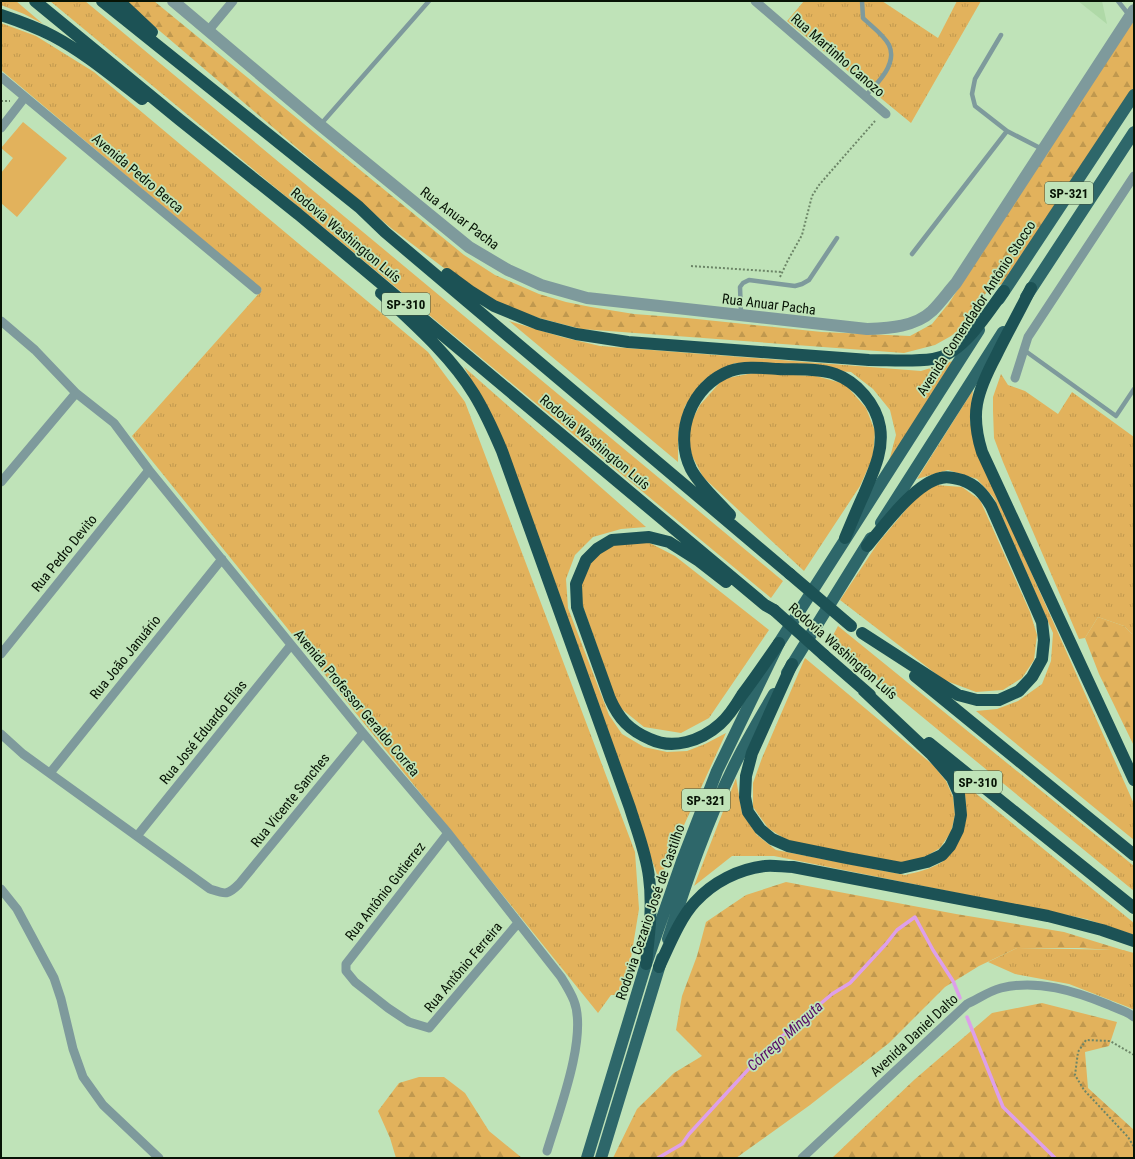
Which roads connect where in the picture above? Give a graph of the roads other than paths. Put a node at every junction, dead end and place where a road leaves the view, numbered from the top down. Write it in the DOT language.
graph roads {
  1 [pos="35,1"];
  2 [pos="102,1"];
  3 [pos="120,1"];
  4 [pos="173,1"];
  5 [pos="233,1"];
  6 [pos="429,1"];
  7 [pos="754,1"];
  8 [pos="862,1"];
  9 [pos="1118,1"];
  10 [pos="1132,13"];
  11 [pos="1,15"];
  12 [pos="208,31"];
  13 [pos="1002,35"];
  14 [pos="1,77"];
  15 [pos="209,87"];
  16 [pos="1134,95"];
  17 [pos="865,96"];
  18 [pos="25,97"];
  19 [pos="886,114"];
  20 [pos="180,120"];
  21 [pos="320,126"];
  22 [pos="1,128"];
  23 [pos="1007,131"];
  24 [pos="1134,132"];
  25 [pos="1043,150"];
  26 [pos="1134,176"];
  27 [pos="359,207"];
  28 [pos="298,214"];
  29 [pos="837,238"];
  30 [pos="912,254"];
  31 [pos="1031,288"];
  32 [pos="257,290"];
  33 [pos="1004,291"];
  34 [pos="741,316"];
  35 [pos="1,321"];
  36 [pos="1024,350"];
  37 [pos="1015,378"];
  38 [pos="1134,389"];
  39 [pos="76,393"];
  40 [pos="149,470"];
  41 [pos="1,482"];
  42 [pos="845,538"];
  43 [pos="866,546"];
  44 [pos="763,551"];
  45 [pos="222,559"];
  46 [pos="770,608"];
  47 [pos="862,633"];
  48 [pos="780,643"];
  49 [pos="292,645"];
  50 [pos="1,654"];
  51 [pos="792,664"];
  52 [pos="864,691"];
  53 [pos="363,733"];
  54 [pos="1,734"];
  55 [pos="50,773"];
  56 [pos="1134,780"];
  57 [pos="448,833"];
  58 [pos="137,836"];
  59 [pos="1134,855"];
  60 [pos="1,889"];
  61 [pos="1134,908"];
  62 [pos="518,923"];
  63 [pos="1134,941"];
  64 [pos="646,964"];
  65 [pos="659,966"];
  66 [pos="1134,1017"];
  67 [pos="429,1028"];
  68 [pos="546,1151"];
  69 [pos="159,1158"];
  70 [pos="587,1158"];
  71 [pos="601,1158"];
  72 [pos="802,1158"];
  1 -- 20 [label="highway, Rodovia Washington Luís / SP-310"];
  2 -- 15 [label="highway, Rodovia Washington Luís / SP-310"];
  3 -- 15 [label="highway"];
  4 -- 12 [label="street, Rua Anuar Pacha"];
  5 -- 12 [label="street"];
  6 -- 21 [label="lane"];
  7 -- 17 [label="street, Rua Martinho Canozo"];
  8 -- 17 [label="lane"];
  9 -- 10 [label="lane"];
  10 -- 25 [label="street"];
  11 -- 20 [label="highway"];
  12 -- 21 [label="street, Rua Anuar Pacha"];
  13 -- 23 [label="lane"];
  14 -- 18 [label="street, Avenida Pedro Berca"];
  15 -- 27 [label="highway, Rodovia Washington Luís / SP-310"];
  16 -- 33 [label="main road, Avenida Comendador Antônio Stocco / SP-321"];
  17 -- 19 [label="street, Rua Martinho Canozo"];
  18 -- 22 [label="street"];
  18 -- 32 [label="street, Avenida Pedro Berca"];
  20 -- 28 [label="highway, Rodovia Washington Luís / SP-310"];
  21 -- 34 [label="street, Rua Anuar Pacha"];
  23 -- 25 [label="lane"];
  23 -- 30 [label="lane"];
  24 -- 31 [label="main road, SP-321"];
  25 -- 34 [label="street, Rua Anuar Pacha"];
  26 -- 36 [label="street"];
  27 -- 33 [label="highway"];
  27 -- 44 [label="highway, Rodovia Washington Luís / SP-310"];
  28 -- 46 [label="highway, Rodovia Washington Luís / SP-310"];
  28 -- 64 [label="highway"];
  29 -- 34 [label="lane"];
  31 -- 43 [label="main road"];
  31 -- 56 [label="highway"];
  33 -- 42 [label="main road, Avenida Comendador Antônio Stocco"];
  35 -- 39 [label="street, Avenida Professor Geraldo Corrêa"];
  36 -- 37 [label="street"];
  36 -- 38 [label="lane"];
  39 -- 40 [label="street, Avenida Professor Geraldo Corrêa"];
  39 -- 41 [label="street"];
  40 -- 45 [label="street, Avenida Professor Geraldo Corrêa"];
  40 -- 50 [label="street, Rua Pedro Devito"];
  42 -- 44 [label="highway"];
  42 -- 48 [label="main road, Rodovia Cezario José de Castilho / SP-321"];
  43 -- 47 [label="highway"];
  43 -- 51 [label="main road, Rodovia Cezario José de Castilho / SP-321"];
  44 -- 47 [label="highway, Rodovia Washington Luís / SP-310, bridge"];
  45 -- 49 [label="street, Avenida Professor Geraldo Corrêa"];
  45 -- 55 [label="street, Rua João Januário"];
  46 -- 48 [label="highway"];
  46 -- 52 [label="highway, Rodovia Washington Luís / SP-310, bridge"];
  47 -- 59 [label="highway, Rodovia Washington Luís / SP-310"];
  48 -- 64 [label="main road, Rodovia Cezario José de Castilho / SP-321"];
  49 -- 53 [label="street, Avenida Professor Geraldo Corrêa"];
  49 -- 58 [label="street, Rua José Eduardo Elias"];
  51 -- 52 [label="highway"];
  51 -- 65 [label="main road, Rodovia Cezario José de Castilho / SP-321"];
  52 -- 61 [label="highway, Rodovia Washington Luís / SP-310"];
  53 -- 57 [label="street, Avenida Professor Geraldo Corrêa"];
  53 -- 58 [label="street, Rua Vicente Sanches"];
  54 -- 55 [label="street"];
  55 -- 58 [label="street"];
  57 -- 62 [label="street, Avenida Professor Geraldo Corrêa"];
  57 -- 67 [label="street, Rua Antônio Gutierrez"];
  60 -- 69 [label="street"];
  62 -- 67 [label="street, Rua Antônio Ferreira"];
  62 -- 68 [label="street, Avenida Professor Geraldo Corrêa"];
  63 -- 65 [label="highway"];
  64 -- 70 [label="main road, Rodovia Cezario José de Castilho / SP-321"];
  65 -- 71 [label="main road, Rodovia Cezario José de Castilho / SP-321"];
  66 -- 72 [label="street, Avenida Daniel Dalto"];
}
